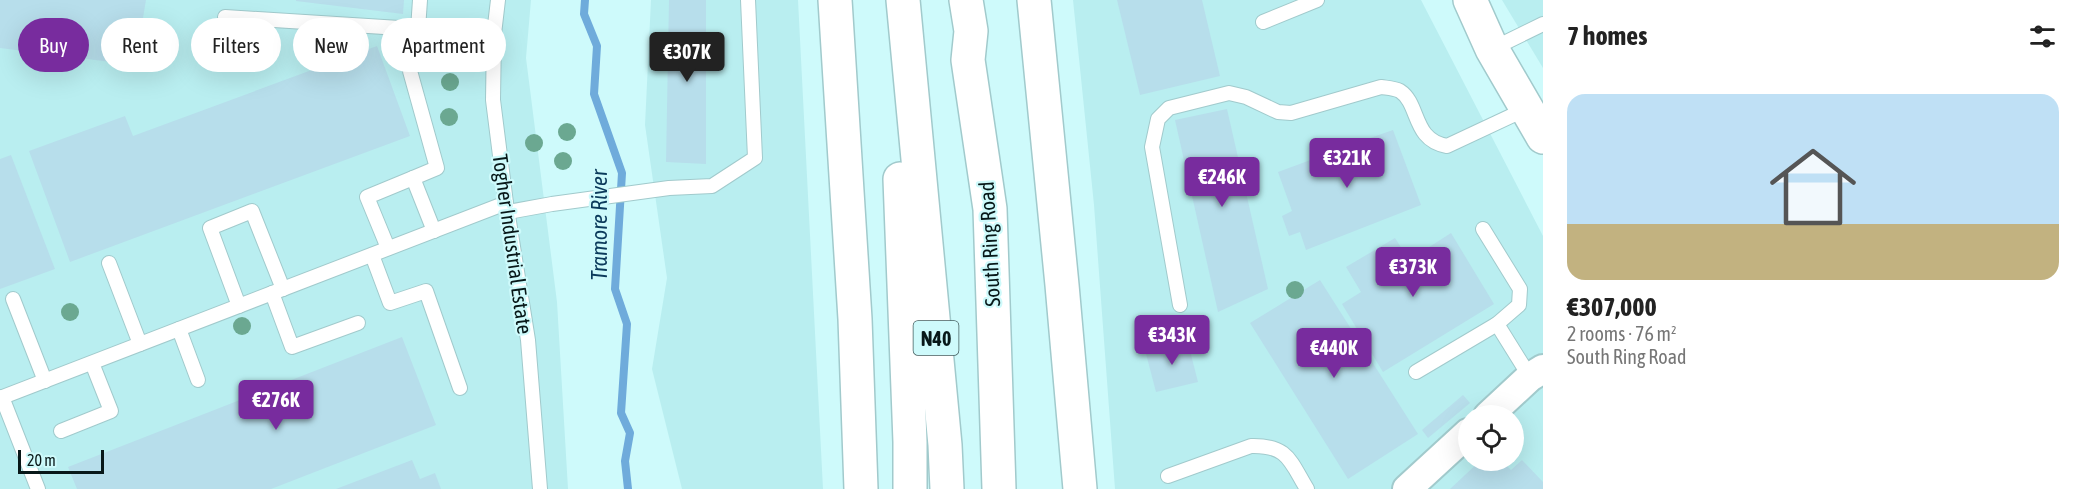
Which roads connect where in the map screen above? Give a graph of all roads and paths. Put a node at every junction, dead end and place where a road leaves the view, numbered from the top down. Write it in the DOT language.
graph roads {
  1 [pos="420,0"];
  2 [pos="498,0"];
  3 [pos="748,0"];
  4 [pos="836,0"];
  5 [pos="894,0"];
  6 [pos="903,0"];
  7 [pos="966,0"];
  8 [pos="1034,0"];
  9 [pos="1317,0"];
  10 [pos="1470,0"];
  11 [pos="225,17"];
  12 [pos="419,18"];
  13 [pos="496,18"];
  14 [pos="1263,22"];
  15 [pos="1543,24"];
  16 [pos="381,27"];
  17 [pos="1492,49"];
  18 [pos="410,72"];
  19 [pos="493,72"];
  20 [pos="1526,108"];
  21 [pos="1543,137"];
  22 [pos="413,178"];
  23 [pos="922,187"];
  24 [pos="507,208"];
  25 [pos="990,209"];
  26 [pos="1483,229"];
  27 [pos="434,231"];
  28 [pos="388,249"];
  29 [pos="372,255"];
  30 [pos="110,263"];
  31 [pos="277,291"];
  32 [pos="13,299"];
  33 [pos="1180,305"];
  34 [pos="239,306"];
  35 [pos="358,323"];
  36 [pos="1497,324"];
  37 [pos="179,329"];
  38 [pos="140,344"];
  39 [pos="92,363"];
  40 [pos="1416,372"];
  41 [pos="1537,373"];
  42 [pos="198,380"];
  43 [pos="45,381"];
  44 [pos="460,388"];
  45 [pos="1,398"];
  46 [pos="1501,405"];
  47 [pos="61,431"];
  48 [pos="1458,442"];
  49 [pos="1168,476"];
  50 [pos="38,489"];
  51 [pos="540,489"];
  52 [pos="861,489"];
  53 [pos="910,489"];
  54 [pos="926,489"];
  55 [pos="947,489"];
  56 [pos="999,489"];
  57 [pos="1018,489"];
  58 [pos="1080,489"];
  59 [pos="1307,489"];
  60 [pos="1407,489"];
  1 -- 12 [label="lane"];
  2 -- 13 [label="lane, Togher Industrial Estate"];
  3 -- 24 [label="lane"];
  4 -- 52 [label="main road"];
  5 -- 53 [label="main road"];
  6 -- 23 [label="main road, N40"];
  7 -- 25 [label="main road, South Ring Road"];
  8 -- 58 [label="main road"];
  9 -- 14 [label="lane"];
  10 -- 17 [label="main road"];
  11 -- 16 [label="lane"];
  15 -- 17 [label="lane"];
  17 -- 20 [label="main road"];
  18 -- 22 [label="lane"];
  19 -- 24 [label="lane, Togher Industrial Estate"];
  20 -- 21 [label="main road"];
  20 -- 33 [label="lane"];
  22 -- 27 [label="lane"];
  22 -- 28 [label="lane"];
  23 -- 54 [label="main road"];
  23 -- 55 [label="main road, N40"];
  24 -- 27 [label="lane"];
  24 -- 51 [label="lane, Togher Industrial Estate"];
  25 -- 56 [label="main road, South Ring Road"];
  25 -- 57 [label="main road"];
  26 -- 36 [label="lane"];
  27 -- 28 [label="lane"];
  28 -- 29 [label="lane"];
  29 -- 31 [label="lane"];
  29 -- 44 [label="lane"];
  30 -- 38 [label="lane"];
  31 -- 34 [label="lane"];
  31 -- 34 [label="lane"];
  31 -- 35 [label="lane"];
  32 -- 43 [label="lane"];
  34 -- 37 [label="lane"];
  36 -- 40 [label="lane"];
  36 -- 41 [label="lane"];
  37 -- 38 [label="lane"];
  37 -- 42 [label="lane"];
  38 -- 39 [label="lane"];
  39 -- 43 [label="lane"];
  39 -- 47 [label="lane"];
  41 -- 46 [label="street"];
  43 -- 45 [label="lane"];
  45 -- 50 [label="lane"];
  48 -- 60 [label="street"];
  49 -- 59 [label="lane"];
}
